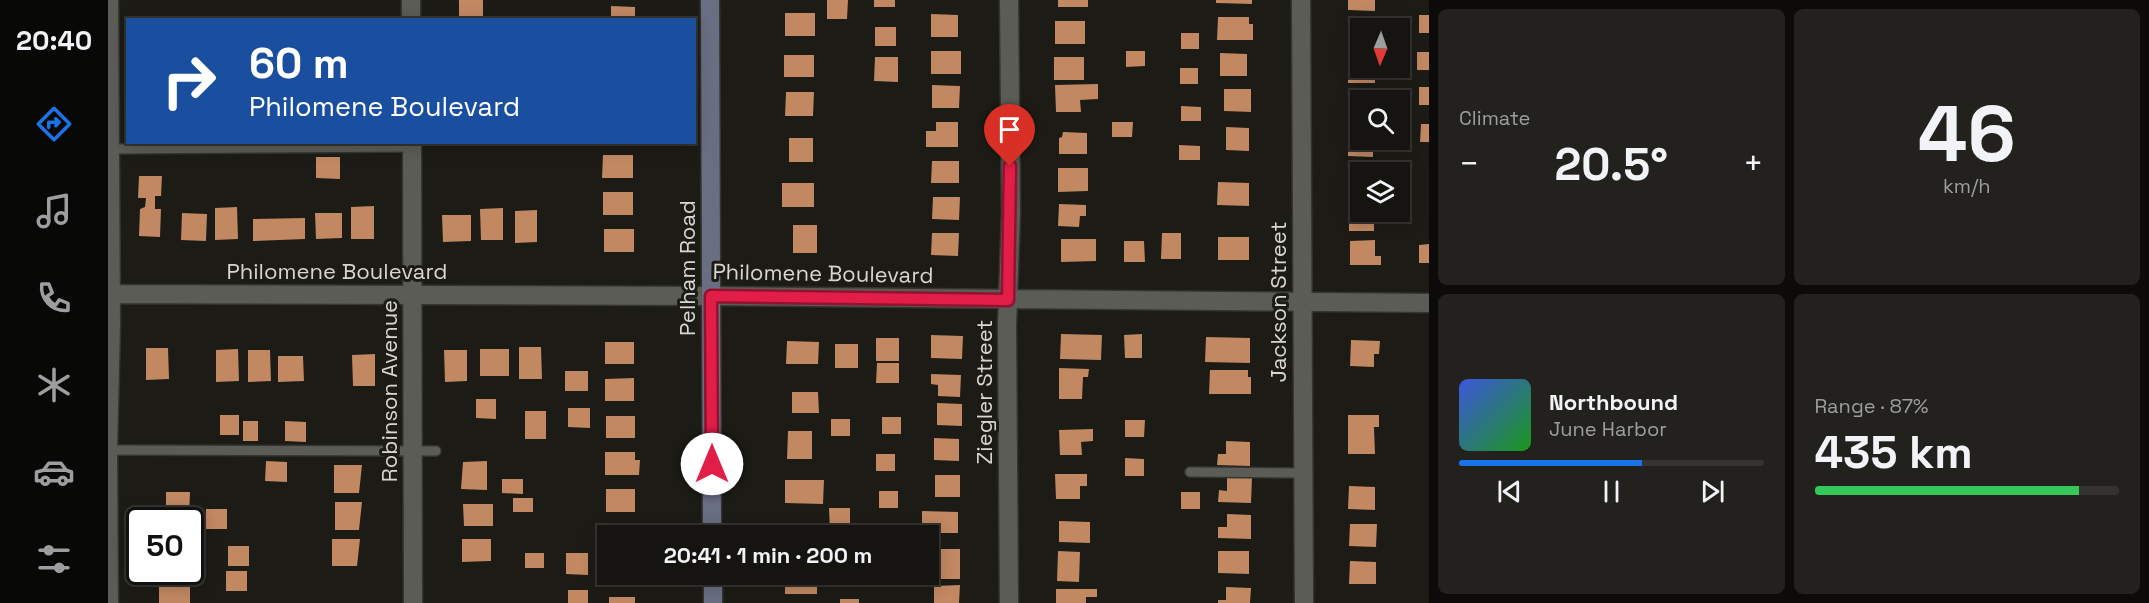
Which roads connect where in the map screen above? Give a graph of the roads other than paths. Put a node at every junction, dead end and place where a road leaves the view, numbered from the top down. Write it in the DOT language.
graph roads {
  1 [pos="109,0"];
  2 [pos="411,0"];
  3 [pos="710,0"];
  4 [pos="1009,0"];
  5 [pos="1301,0"];
  6 [pos="411,18"];
  7 [pos="412,145"];
  8 [pos="109,149"];
  9 [pos="109,294"];
  10 [pos="412,295"];
  11 [pos="711,296"];
  12 [pos="1008,300"];
  13 [pos="1302,302"];
  14 [pos="1429,303"];
  15 [pos="108,450"];
  16 [pos="413,451"];
  17 [pos="436,451"];
  18 [pos="1190,472"];
  19 [pos="1303,473"];
  20 [pos="712,525"];
  21 [pos="712,585"];
  22 [pos="109,603"];
  23 [pos="413,603"];
  24 [pos="713,603"];
  25 [pos="1009,603"];
  26 [pos="1304,603"];
  1 -- 8 [label="street"];
  2 -- 6 [label="street"];
  3 -- 11 [label="main road, Pelham Road"];
  4 -- 12 [label="street, Ziegler Street"];
  5 -- 13 [label="street, Jackson Street"];
  7 -- 8 [label="lane"];
  7 -- 10 [label="street, Robinson Avenue"];
  8 -- 9 [label="street"];
  9 -- 10 [label="street, Philomene Boulevard"];
  9 -- 15 [label="street"];
  10 -- 11 [label="street, Philomene Boulevard"];
  10 -- 16 [label="street, Robinson Avenue"];
  11 -- 12 [label="street, Philomene Boulevard"];
  11 -- 20 [label="main road, Pelham Road"];
  12 -- 13 [label="street, Philomene Boulevard"];
  12 -- 25 [label="street, Ziegler Street"];
  13 -- 14 [label="street, Philomene Boulevard"];
  13 -- 19 [label="street, Jackson Street"];
  15 -- 16 [label="lane"];
  15 -- 22 [label="street"];
  16 -- 17 [label="lane"];
  16 -- 23 [label="street, Robinson Avenue"];
  18 -- 19 [label="lane"];
  19 -- 26 [label="street, Jackson Street"];
  21 -- 24 [label="main road"];
}
